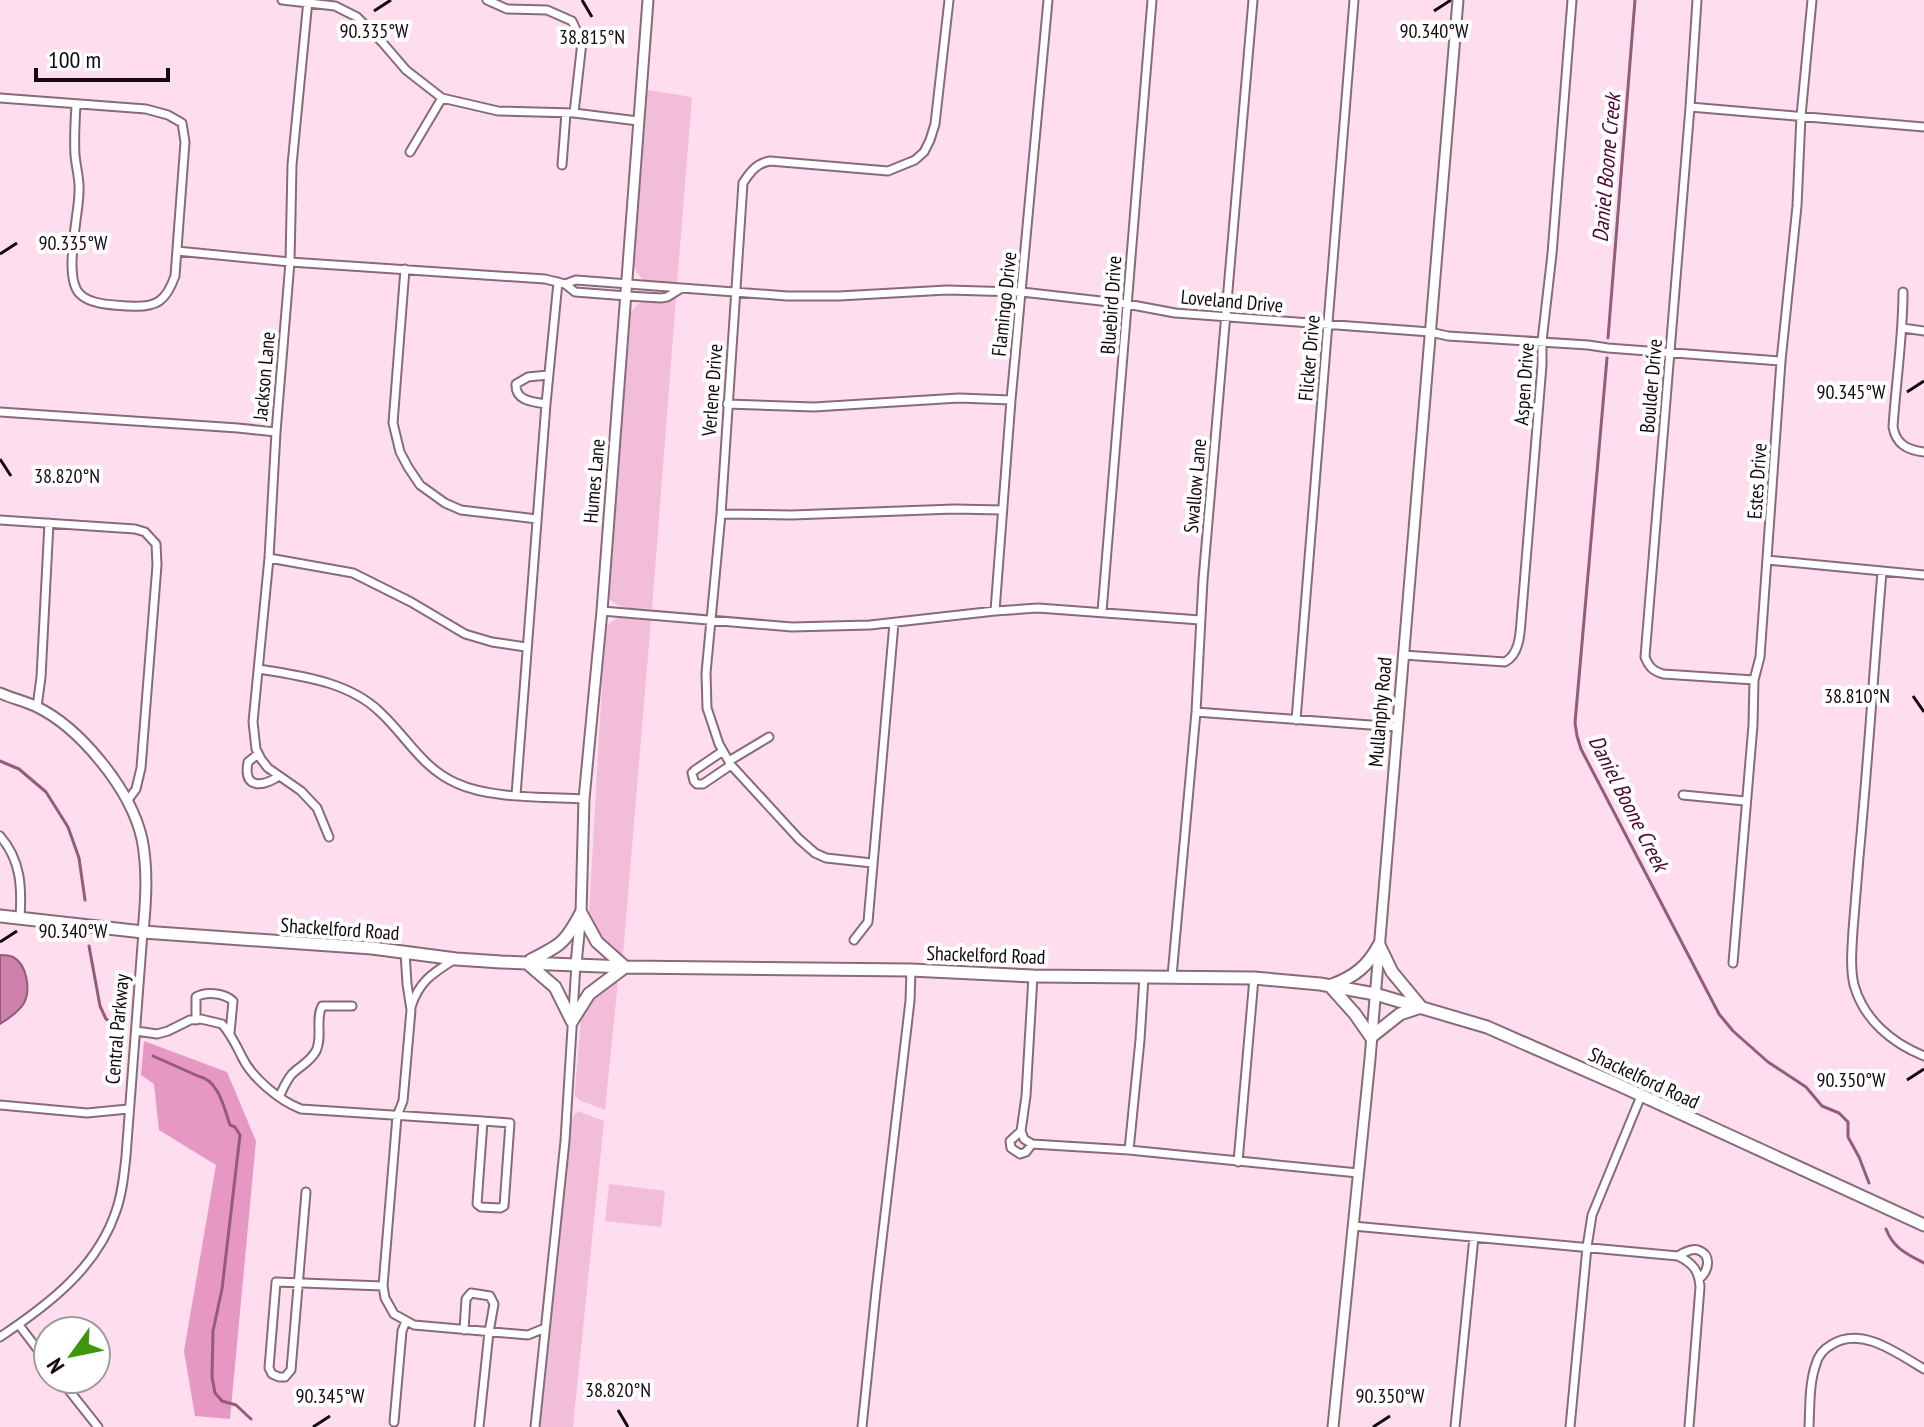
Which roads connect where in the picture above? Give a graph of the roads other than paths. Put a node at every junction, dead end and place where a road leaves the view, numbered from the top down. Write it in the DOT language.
graph roads {
  1 [pos="282,0"];
  2 [pos="487,0"];
  3 [pos="648,0"];
  4 [pos="949,0"];
  5 [pos="1048,0"];
  6 [pos="1152,0"];
  7 [pos="1253,0"];
  8 [pos="1354,0"];
  9 [pos="1458,0"];
  10 [pos="1572,0"];
  11 [pos="1697,0"];
  12 [pos="1812,0"];
  13 [pos="308,1"];
  14 [pos="0,98"];
  15 [pos="442,98"];
  16 [pos="76,105"];
  17 [pos="1690,107"];
  18 [pos="570,113"];
  19 [pos="1801,116"];
  20 [pos="638,121"];
  21 [pos="1924,127"];
  22 [pos="410,152"];
  23 [pos="562,165"];
  24 [pos="177,251"];
  25 [pos="290,262"];
  26 [pos="405,269"];
  27 [pos="562,283"];
  28 [pos="628,284"];
  29 [pos="680,289"];
  30 [pos="1022,292"];
  31 [pos="1903,292"];
  32 [pos="735,293"];
  33 [pos="627,296"];
  34 [pos="1127,304"];
  35 [pos="1226,317"];
  36 [pos="1328,325"];
  37 [pos="1903,328"];
  38 [pos="1924,331"];
  39 [pos="1430,332"];
  40 [pos="1542,341"];
  41 [pos="1670,352"];
  42 [pos="1781,361"];
  43 [pos="548,375"];
  44 [pos="1011,400"];
  45 [pos="546,404"];
  46 [pos="727,404"];
  47 [pos="0,412"];
  48 [pos="276,432"];
  49 [pos="1924,452"];
  50 [pos="1002,510"];
  51 [pos="721,514"];
  52 [pos="537,519"];
  53 [pos="0,520"];
  54 [pos="49,523"];
  55 [pos="269,558"];
  56 [pos="1767,560"];
  57 [pos="1882,572"];
  58 [pos="1924,575"];
  59 [pos="602,611"];
  60 [pos="995,611"];
  61 [pos="1102,612"];
  62 [pos="1200,620"];
  63 [pos="710,621"];
  64 [pos="894,623"];
  65 [pos="526,647"];
  66 [pos="1403,655"];
  67 [pos="259,669"];
  68 [pos="1754,680"];
  69 [pos="0,693"];
  70 [pos="37,707"];
  71 [pos="1196,712"];
  72 [pos="1296,720"];
  73 [pos="1397,727"];
  74 [pos="769,737"];
  75 [pos="723,751"];
  76 [pos="258,754"];
  77 [pos="730,763"];
  78 [pos="279,776"];
  79 [pos="516,795"];
  80 [pos="1683,795"];
  81 [pos="584,799"];
  82 [pos="128,800"];
  83 [pos="1745,801"];
  84 [pos="0,836"];
  85 [pos="329,837"];
  86 [pos="872,863"];
  87 [pos="581,913"];
  88 [pos="0,916"];
  89 [pos="20,918"];
  90 [pos="143,932"];
  91 [pos="854,940"];
  92 [pos="1379,945"];
  93 [pos="405,952"];
  94 [pos="456,959"];
  95 [pos="526,962"];
  96 [pos="1733,963"];
  97 [pos="576,964"];
  98 [pos="625,967"];
  99 [pos="911,970"];
  100 [pos="1033,976"];
  101 [pos="1172,976"];
  102 [pos="1144,977"];
  103 [pos="1254,978"];
  104 [pos="1330,986"];
  105 [pos="1375,994"];
  106 [pos="352,1006"];
  107 [pos="1422,1007"];
  108 [pos="411,1010"];
  109 [pos="196,1020"];
  110 [pos="572,1021"];
  111 [pos="136,1031"];
  112 [pos="230,1033"];
  113 [pos="1371,1037"];
  114 [pos="1924,1056"];
  115 [pos="1641,1096"];
  116 [pos="279,1097"];
  117 [pos="0,1105"];
  118 [pos="128,1109"];
  119 [pos="397,1116"];
  120 [pos="483,1121"];
  121 [pos="1022,1135"];
  122 [pos="1032,1144"];
  123 [pos="1129,1150"];
  124 [pos="1238,1162"];
  125 [pos="1358,1173"];
  126 [pos="306,1192"];
  127 [pos="1924,1225"];
  128 [pos="1353,1226"];
  129 [pos="1474,1237"];
  130 [pos="1587,1247"];
  131 [pos="1678,1256"];
  132 [pos="1699,1279"];
  133 [pos="298,1282"];
  134 [pos="383,1286"];
  135 [pos="406,1321"];
  136 [pos="19,1325"];
  137 [pos="545,1328"];
  138 [pos="464,1330"];
  139 [pos="489,1332"];
  140 [pos="0,1337"];
  141 [pos="32,1342"];
  142 [pos="1924,1369"];
  143 [pos="73,1395"];
  144 [pos="394,1422"];
  145 [pos="98,1427"];
  146 [pos="479,1427"];
  147 [pos="535,1427"];
  148 [pos="862,1427"];
  149 [pos="1333,1427"];
  150 [pos="1455,1427"];
  151 [pos="1570,1427"];
  152 [pos="1689,1427"];
  153 [pos="1809,1427"];
  1 -- 13 [label="street"];
  2 -- 18 [label="street"];
  3 -- 20 [label="street, Humes Lane"];
  4 -- 32 [label="street, Verlene Drive"];
  5 -- 30 [label="street, Flamingo Drive"];
  6 -- 34 [label="street, Bluebird Drive"];
  7 -- 35 [label="street, Swallow Lane"];
  8 -- 36 [label="street, Flicker Drive"];
  9 -- 39 [label="street, Mullanphy Road"];
  10 -- 40 [label="street, Aspen Drive"];
  11 -- 17 [label="street, Boulder Drive"];
  12 -- 19 [label="street, Estes Drive"];
  13 -- 15 [label="street"];
  13 -- 25 [label="street, Jackson Lane"];
  14 -- 16 [label="street"];
  15 -- 18 [label="street"];
  15 -- 22 [label="street"];
  16 -- 24 [label="street"];
  16 -- 24 [label="street"];
  17 -- 19 [label="street"];
  17 -- 41 [label="street, Boulder Drive"];
  18 -- 20 [label="street"];
  18 -- 23 [label="street"];
  19 -- 21 [label="street"];
  19 -- 42 [label="street, Estes Drive"];
  20 -- 28 [label="street, Humes Lane"];
  24 -- 25 [label="street, Loveland Drive"];
  25 -- 26 [label="street, Loveland Drive"];
  25 -- 48 [label="street, Jackson Lane"];
  26 -- 27 [label="street, Loveland Drive"];
  26 -- 52 [label="street"];
  27 -- 28 [label="street, Loveland Drive"];
  27 -- 33 [label="street, Loveland Drive"];
  27 -- 43 [label="street"];
  28 -- 29 [label="street, Loveland Drive"];
  28 -- 33 [label="street, Humes Lane"];
  29 -- 32 [label="street, Loveland Drive"];
  29 -- 33 [label="street, Loveland Drive"];
  30 -- 32 [label="street, Loveland Drive"];
  30 -- 34 [label="street, Loveland Drive"];
  30 -- 44 [label="street, Flamingo Drive"];
  31 -- 37 [label="street"];
  32 -- 46 [label="street, Verlene Drive"];
  33 -- 59 [label="street, Humes Lane"];
  34 -- 35 [label="street, Loveland Drive"];
  34 -- 61 [label="street, Bluebird Drive"];
  35 -- 36 [label="street, Loveland Drive"];
  35 -- 62 [label="street, Swallow Lane"];
  36 -- 39 [label="street, Loveland Drive"];
  36 -- 72 [label="street, Flicker Drive"];
  37 -- 38 [label="street"];
  37 -- 49 [label="street"];
  39 -- 40 [label="street, Loveland Drive"];
  39 -- 66 [label="street, Mullanphy Road"];
  40 -- 41 [label="street, Loveland Drive"];
  40 -- 66 [label="street, Aspen Drive"];
  41 -- 42 [label="street, Loveland Drive"];
  41 -- 68 [label="street, Boulder Drive"];
  42 -- 56 [label="street, Estes Drive"];
  43 -- 45 [label="street"];
  43 -- 45 [label="street"];
  44 -- 46 [label="street"];
  44 -- 50 [label="street, Flamingo Drive"];
  45 -- 52 [label="street"];
  46 -- 51 [label="street, Verlene Drive"];
  47 -- 48 [label="street"];
  48 -- 55 [label="street, Jackson Lane"];
  50 -- 51 [label="street"];
  50 -- 60 [label="street, Flamingo Drive"];
  51 -- 63 [label="street, Verlene Drive"];
  52 -- 65 [label="street"];
  53 -- 54 [label="street"];
  54 -- 70 [label="street"];
  54 -- 82 [label="street"];
  55 -- 65 [label="street"];
  55 -- 67 [label="street, Jackson Lane"];
  56 -- 57 [label="street"];
  56 -- 68 [label="street, Estes Drive"];
  57 -- 58 [label="street"];
  57 -- 114 [label="street"];
  59 -- 63 [label="street"];
  59 -- 81 [label="street, Humes Lane"];
  60 -- 61 [label="street"];
  60 -- 64 [label="street"];
  61 -- 62 [label="street"];
  62 -- 71 [label="street, Swallow Lane"];
  63 -- 64 [label="street"];
  63 -- 75 [label="street, Verlene Drive"];
  64 -- 86 [label="street"];
  65 -- 79 [label="street"];
  66 -- 73 [label="street, Mullanphy Road"];
  67 -- 76 [label="street, Jackson Lane"];
  67 -- 79 [label="street"];
  68 -- 83 [label="street, Estes Drive"];
  69 -- 70 [label="street, Central Parkway"];
  70 -- 82 [label="street, Central Parkway"];
  71 -- 72 [label="street"];
  71 -- 101 [label="street, Swallow Lane"];
  72 -- 73 [label="street"];
  73 -- 92 [label="street, Mullanphy Road"];
  74 -- 77 [label="street"];
  75 -- 77 [label="street, Verlene Drive"];
  75 -- 77 [label="street"];
  76 -- 78 [label="street"];
  76 -- 78 [label="street, Jackson Lane"];
  77 -- 86 [label="street, Verlene Drive"];
  78 -- 85 [label="street"];
  79 -- 81 [label="street"];
  80 -- 83 [label="street"];
  81 -- 87 [label="street, Humes Lane"];
  82 -- 90 [label="street, Central Parkway"];
  83 -- 96 [label="street, Estes Drive"];
  84 -- 89 [label="street"];
  86 -- 91 [label="street"];
  87 -- 95 [label="main road"];
  87 -- 97 [label="street, Humes Lane"];
  87 -- 98 [label="main road"];
  88 -- 89 [label="main road, Shackelford Road"];
  89 -- 90 [label="main road, Shackelford Road"];
  90 -- 93 [label="main road, Shackelford Road"];
  90 -- 111 [label="street, Central Parkway"];
  92 -- 104 [label="main road"];
  92 -- 105 [label="street, Mullanphy Road"];
  92 -- 107 [label="main road"];
  93 -- 94 [label="main road, Shackelford Road"];
  93 -- 108 [label="street"];
  94 -- 95 [label="main road, Shackelford Road"];
  94 -- 108 [label="street"];
  95 -- 97 [label="main road, Shackelford Road"];
  95 -- 110 [label="main road"];
  97 -- 98 [label="main road, Shackelford Road"];
  97 -- 110 [label="street"];
  98 -- 99 [label="main road, Shackelford Road"];
  98 -- 110 [label="main road"];
  99 -- 100 [label="main road, Shackelford Road"];
  99 -- 148 [label="street"];
  100 -- 102 [label="main road, Shackelford Road"];
  100 -- 121 [label="street"];
  101 -- 102 [label="main road, Shackelford Road"];
  101 -- 103 [label="main road, Shackelford Road"];
  102 -- 123 [label="street"];
  103 -- 104 [label="main road, Shackelford Road"];
  103 -- 124 [label="street"];
  104 -- 105 [label="main road, Shackelford Road"];
  104 -- 113 [label="main road"];
  105 -- 107 [label="main road, Shackelford Road"];
  105 -- 113 [label="street, Mullanphy Road"];
  106 -- 116 [label="street"];
  107 -- 113 [label="main road"];
  107 -- 115 [label="main road, Shackelford Road"];
  108 -- 119 [label="street"];
  109 -- 111 [label="street"];
  109 -- 112 [label="street"];
  109 -- 112 [label="street"];
  110 -- 137 [label="street"];
  111 -- 118 [label="street, Central Parkway"];
  112 -- 116 [label="street"];
  113 -- 125 [label="street, Mullanphy Road"];
  115 -- 127 [label="main road, Shackelford Road"];
  115 -- 130 [label="street"];
  116 -- 119 [label="street"];
  117 -- 118 [label="street"];
  118 -- 136 [label="street, Central Parkway"];
  119 -- 120 [label="street"];
  119 -- 134 [label="street"];
  120 -- 120 [label="street"];
  121 -- 122 [label="street"];
  121 -- 122 [label="street"];
  122 -- 123 [label="street"];
  123 -- 124 [label="street"];
  124 -- 125 [label="street"];
  125 -- 128 [label="street, Mullanphy Road"];
  126 -- 133 [label="street"];
  128 -- 129 [label="street"];
  128 -- 149 [label="street, Mullanphy Road"];
  129 -- 130 [label="street"];
  129 -- 150 [label="street"];
  130 -- 131 [label="street"];
  130 -- 151 [label="street"];
  131 -- 132 [label="street"];
  131 -- 132 [label="street"];
  132 -- 152 [label="street"];
  133 -- 133 [label="street"];
  133 -- 134 [label="street"];
  134 -- 135 [label="street"];
  135 -- 138 [label="street"];
  135 -- 144 [label="street"];
  136 -- 140 [label="street, Central Parkway"];
  136 -- 141 [label="street"];
  137 -- 139 [label="street"];
  137 -- 147 [label="street"];
  138 -- 139 [label="street"];
  138 -- 139 [label="street"];
  139 -- 146 [label="street"];
  142 -- 153 [label="street"];
  143 -- 145 [label="street"];
}
